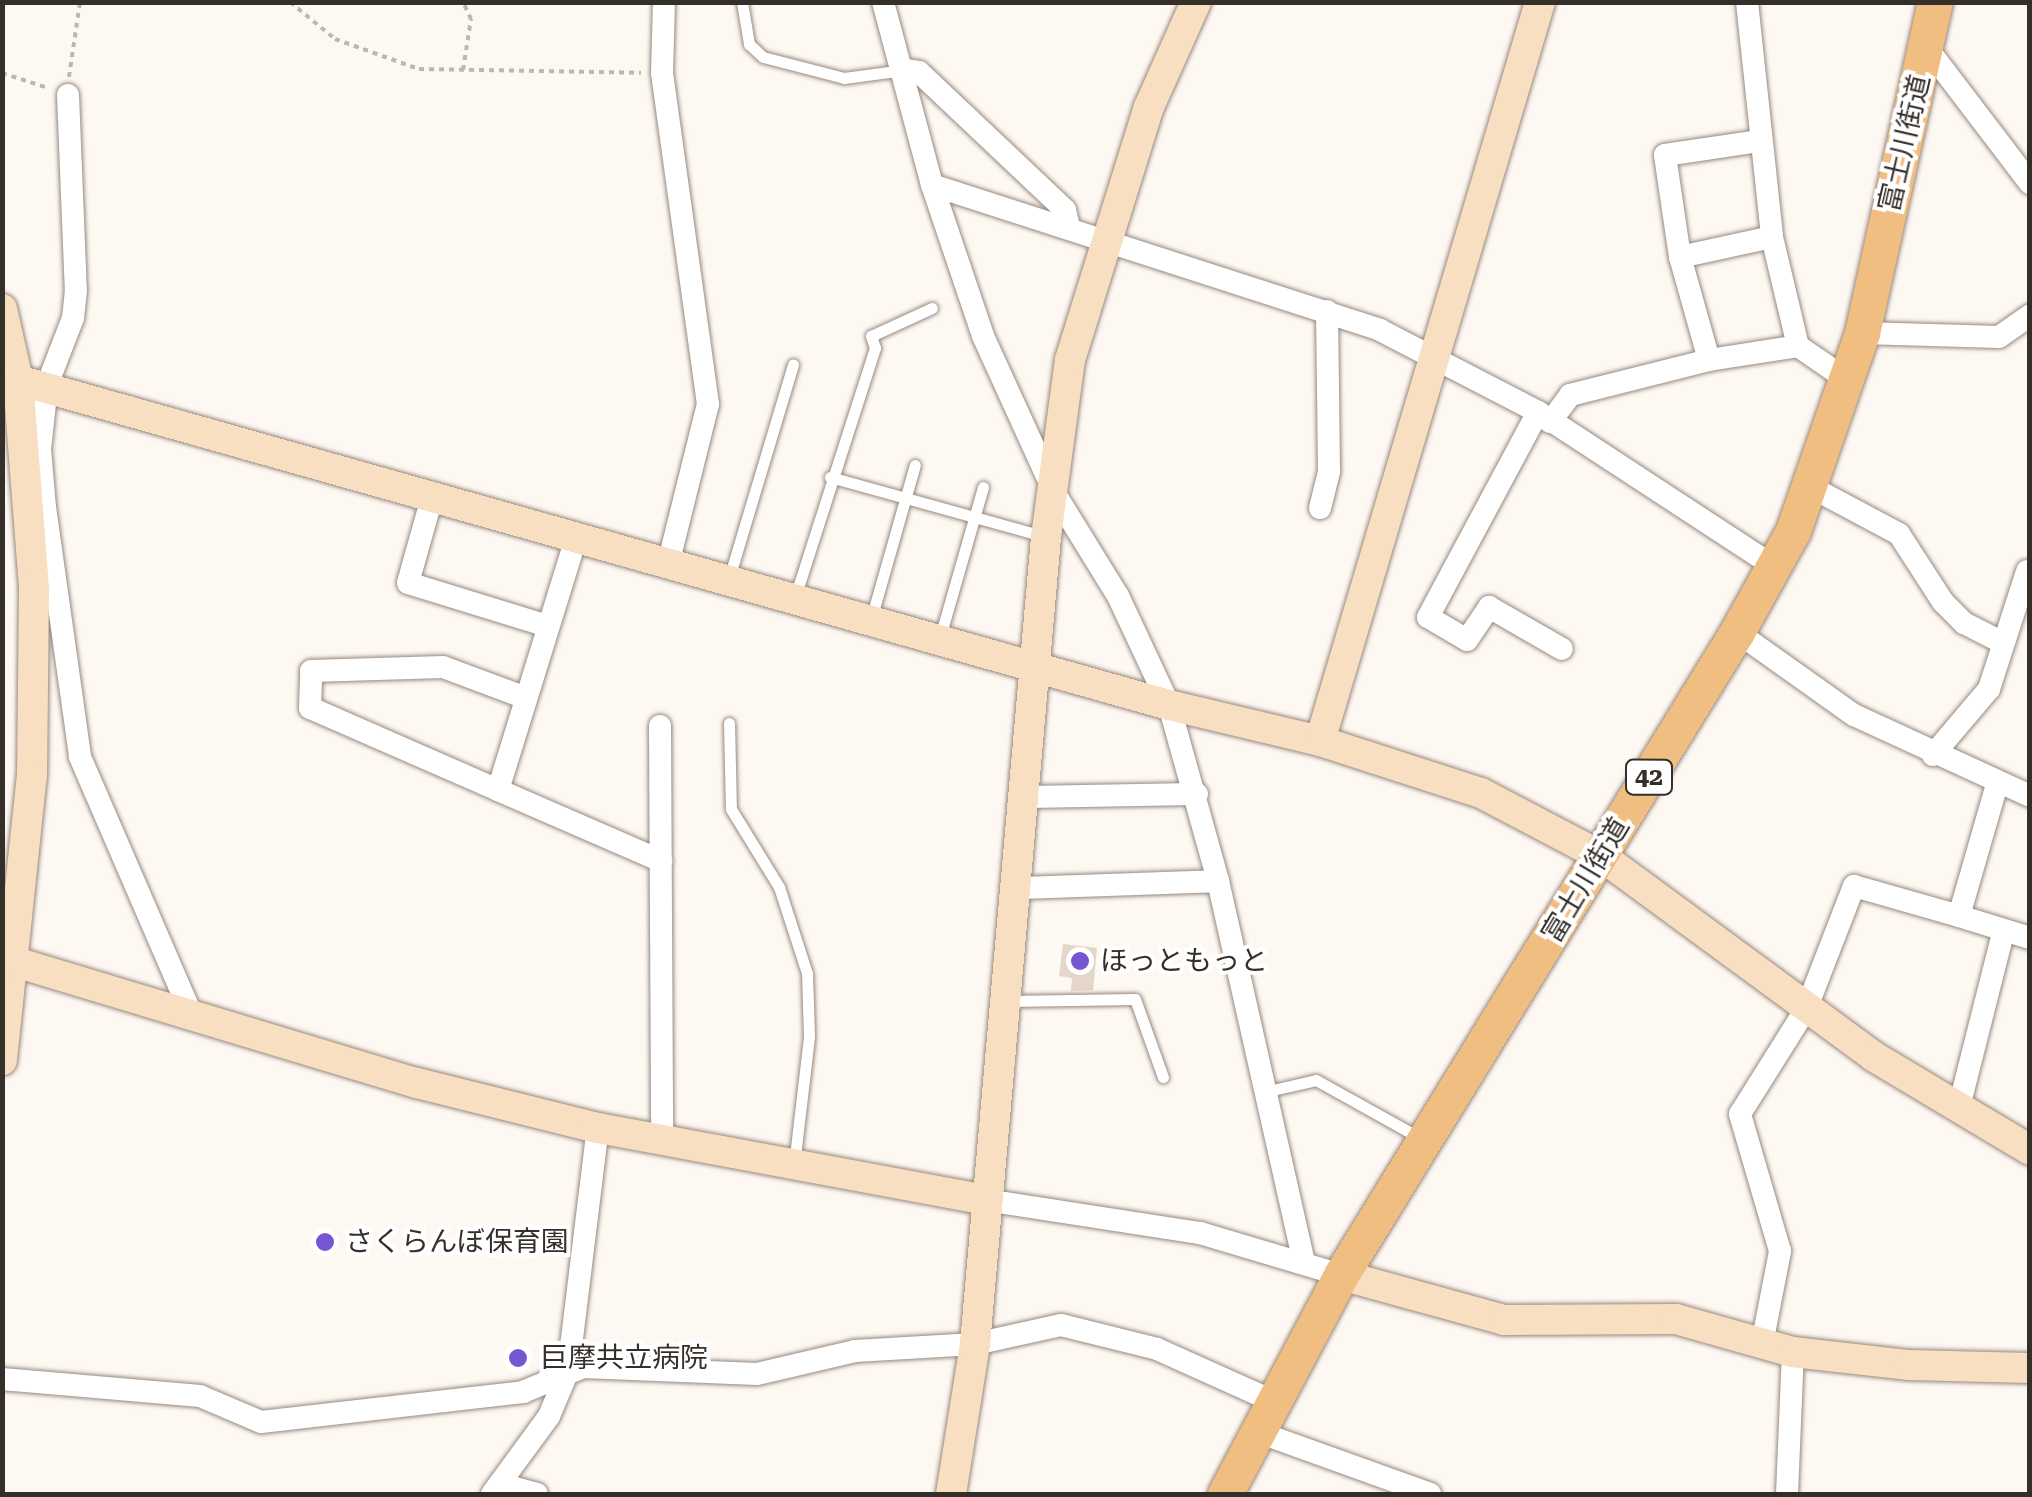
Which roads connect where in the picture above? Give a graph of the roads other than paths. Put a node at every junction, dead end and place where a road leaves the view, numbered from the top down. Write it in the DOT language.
graph roads {
  1 [pos="664,2"];
  2 [pos="742,2"];
  3 [pos="883,2"];
  4 [pos="1540,2"];
  5 [pos="1748,2"];
  6 [pos="1934,2"];
  7 [pos="1187,7"];
  8 [pos="1927,48"];
  9 [pos="906,70"];
  10 [pos="68,95"];
  11 [pos="1760,141"];
  12 [pos="2030,182"];
  13 [pos="932,185"];
  14 [pos="1069,228"];
  15 [pos="1772,237"];
  16 [pos="1104,240"];
  17 [pos="1680,258"];
  18 [pos="932,308"];
  19 [pos="2,309"];
  20 [pos="1327,311"];
  21 [pos="2030,315"];
  22 [pos="1862,334"];
  23 [pos="1999,336"];
  24 [pos="2030,336"];
  25 [pos="1798,346"];
  26 [pos="1434,356"];
  27 [pos="1709,360"];
  28 [pos="793,364"];
  29 [pos="1846,379"];
  30 [pos="32,382"];
  31 [pos="1544,417"];
  32 [pos="915,465"];
  33 [pos="830,477"];
  34 [pos="1809,486"];
  35 [pos="983,487"];
  36 [pos="433,494"];
  37 [pos="1055,494"];
  38 [pos="905,498"];
  39 [pos="1320,508"];
  40 [pos="974,517"];
  41 [pos="577,534"];
  42 [pos="1046,537"];
  43 [pos="669,560"];
  44 [pos="1773,566"];
  45 [pos="2027,571"];
  46 [pos="729,578"];
  47 [pos="795,597"];
  48 [pos="870,619"];
  49 [pos="548,626"];
  50 [pos="1737,632"];
  51 [pos="940,639"];
  52 [pos="2003,643"];
  53 [pos="1562,649"];
  54 [pos="1040,668"];
  55 [pos="526,698"];
  56 [pos="1169,706"];
  57 [pos="730,724"];
  58 [pos="660,726"];
  59 [pos="1320,741"];
  60 [pos="1933,755"];
  61 [pos="1997,784"];
  62 [pos="498,790"];
  63 [pos="1197,794"];
  64 [pos="2030,796"];
  65 [pos="1025,797"];
  66 [pos="1600,856"];
  67 [pos="661,861"];
  68 [pos="1218,881"];
  69 [pos="1018,888"];
  70 [pos="1959,916"];
  71 [pos="2003,933"];
  72 [pos="2030,938"];
  73 [pos="8,959"];
  74 [pos="1008,1001"];
  75 [pos="1807,1008"];
  76 [pos="191,1013"];
  77 [pos="2,1060"];
  78 [pos="1163,1077"];
  79 [pos="1268,1091"];
  80 [pos="1958,1112"];
  81 [pos="598,1128"];
  82 [pos="662,1142"];
  83 [pos="1426,1142"];
  84 [pos="2030,1150"];
  85 [pos="794,1165"];
  86 [pos="986,1200"];
  87 [pos="1304,1264"];
  88 [pos="1341,1275"];
  89 [pos="976,1344"];
  90 [pos="1762,1344"];
  91 [pos="1793,1352"];
  92 [pos="2030,1368"];
  93 [pos="568,1371"];
  94 [pos="2,1379"];
  95 [pos="1266,1417"];
  96 [pos="496,1489"];
  97 [pos="537,1494"];
  98 [pos="951,1494"];
  99 [pos="1225,1494"];
  100 [pos="1430,1494"];
  101 [pos="1788,1494"];
  1 -- 43 [label="street"];
  2 -- 9 [label="lane"];
  3 -- 9 [label="street"];
  4 -- 26 [label="street"];
  5 -- 11 [label="street"];
  6 -- 8 [label="main road, 富士川街道 / 42"];
  7 -- 16 [label="street"];
  8 -- 12 [label="street"];
  8 -- 22 [label="main road, 富士川街道 / 42"];
  9 -- 13 [label="street"];
  9 -- 14 [label="street"];
  10 -- 30 [label="street"];
  11 -- 15 [label="street"];
  11 -- 17 [label="street"];
  13 -- 14 [label="street"];
  13 -- 37 [label="street"];
  14 -- 16 [label="street"];
  15 -- 17 [label="street"];
  15 -- 25 [label="street"];
  16 -- 20 [label="street"];
  16 -- 37 [label="street"];
  17 -- 27 [label="street"];
  18 -- 33 [label="lane"];
  19 -- 30 [label="street"];
  20 -- 26 [label="street"];
  20 -- 39 [label="street"];
  21 -- 23 [label="street"];
  22 -- 23 [label="street"];
  22 -- 29 [label="main road, 富士川街道 / 42"];
  23 -- 24 [label="street"];
  25 -- 27 [label="street"];
  25 -- 29 [label="street"];
  26 -- 31 [label="street"];
  26 -- 59 [label="street"];
  27 -- 31 [label="street"];
  28 -- 46 [label="lane"];
  29 -- 34 [label="main road, 富士川街道 / 42"];
  30 -- 36 [label="street"];
  30 -- 73 [label="street"];
  30 -- 76 [label="street"];
  31 -- 44 [label="street"];
  31 -- 53 [label="street"];
  32 -- 38 [label="lane"];
  33 -- 38 [label="lane"];
  33 -- 47 [label="lane"];
  34 -- 44 [label="main road, 富士川街道 / 42"];
  34 -- 52 [label="street"];
  35 -- 40 [label="lane"];
  36 -- 41 [label="street"];
  36 -- 49 [label="street"];
  37 -- 42 [label="street"];
  37 -- 56 [label="street"];
  38 -- 40 [label="lane"];
  38 -- 48 [label="lane"];
  40 -- 42 [label="lane"];
  40 -- 51 [label="lane"];
  41 -- 43 [label="street"];
  41 -- 49 [label="street"];
  42 -- 54 [label="street"];
  43 -- 46 [label="street"];
  44 -- 50 [label="main road, 富士川街道 / 42"];
  45 -- 52 [label="street"];
  46 -- 47 [label="street"];
  47 -- 48 [label="street"];
  48 -- 51 [label="street"];
  49 -- 55 [label="street"];
  50 -- 60 [label="street"];
  50 -- 66 [label="main road, 富士川街道 / 42"];
  51 -- 54 [label="street"];
  52 -- 60 [label="street"];
  54 -- 56 [label="street"];
  54 -- 65 [label="street"];
  55 -- 62 [label="street"];
  55 -- 62 [label="street"];
  56 -- 59 [label="street"];
  56 -- 63 [label="street"];
  57 -- 85 [label="lane"];
  58 -- 67 [label="street"];
  59 -- 66 [label="street"];
  60 -- 61 [label="street"];
  61 -- 64 [label="street"];
  61 -- 70 [label="street"];
  62 -- 67 [label="street"];
  63 -- 65 [label="street"];
  63 -- 68 [label="street"];
  65 -- 69 [label="street"];
  66 -- 75 [label="street"];
  66 -- 83 [label="main road, 富士川街道 / 42"];
  67 -- 82 [label="street"];
  68 -- 69 [label="street"];
  68 -- 79 [label="street"];
  69 -- 74 [label="street"];
  70 -- 71 [label="street"];
  70 -- 75 [label="street"];
  71 -- 72 [label="street"];
  71 -- 80 [label="street"];
  73 -- 76 [label="street"];
  73 -- 77 [label="street"];
  74 -- 78 [label="lane"];
  74 -- 86 [label="street"];
  75 -- 80 [label="street"];
  75 -- 90 [label="street"];
  76 -- 81 [label="street"];
  79 -- 83 [label="lane"];
  79 -- 87 [label="street"];
  80 -- 84 [label="street"];
  81 -- 82 [label="street"];
  81 -- 93 [label="street"];
  82 -- 85 [label="street"];
  83 -- 88 [label="main road, 富士川街道 / 42"];
  85 -- 86 [label="street"];
  86 -- 87 [label="street"];
  86 -- 89 [label="street"];
  87 -- 88 [label="street"];
  88 -- 90 [label="street"];
  88 -- 95 [label="main road, 富士川街道 / 42"];
  89 -- 93 [label="street"];
  89 -- 95 [label="street"];
  89 -- 98 [label="street"];
  90 -- 91 [label="street"];
  91 -- 92 [label="street"];
  91 -- 101 [label="street"];
  93 -- 94 [label="street"];
  93 -- 96 [label="street"];
  95 -- 99 [label="main road, 富士川街道 / 42"];
  95 -- 100 [label="street"];
  96 -- 97 [label="street"];
}
